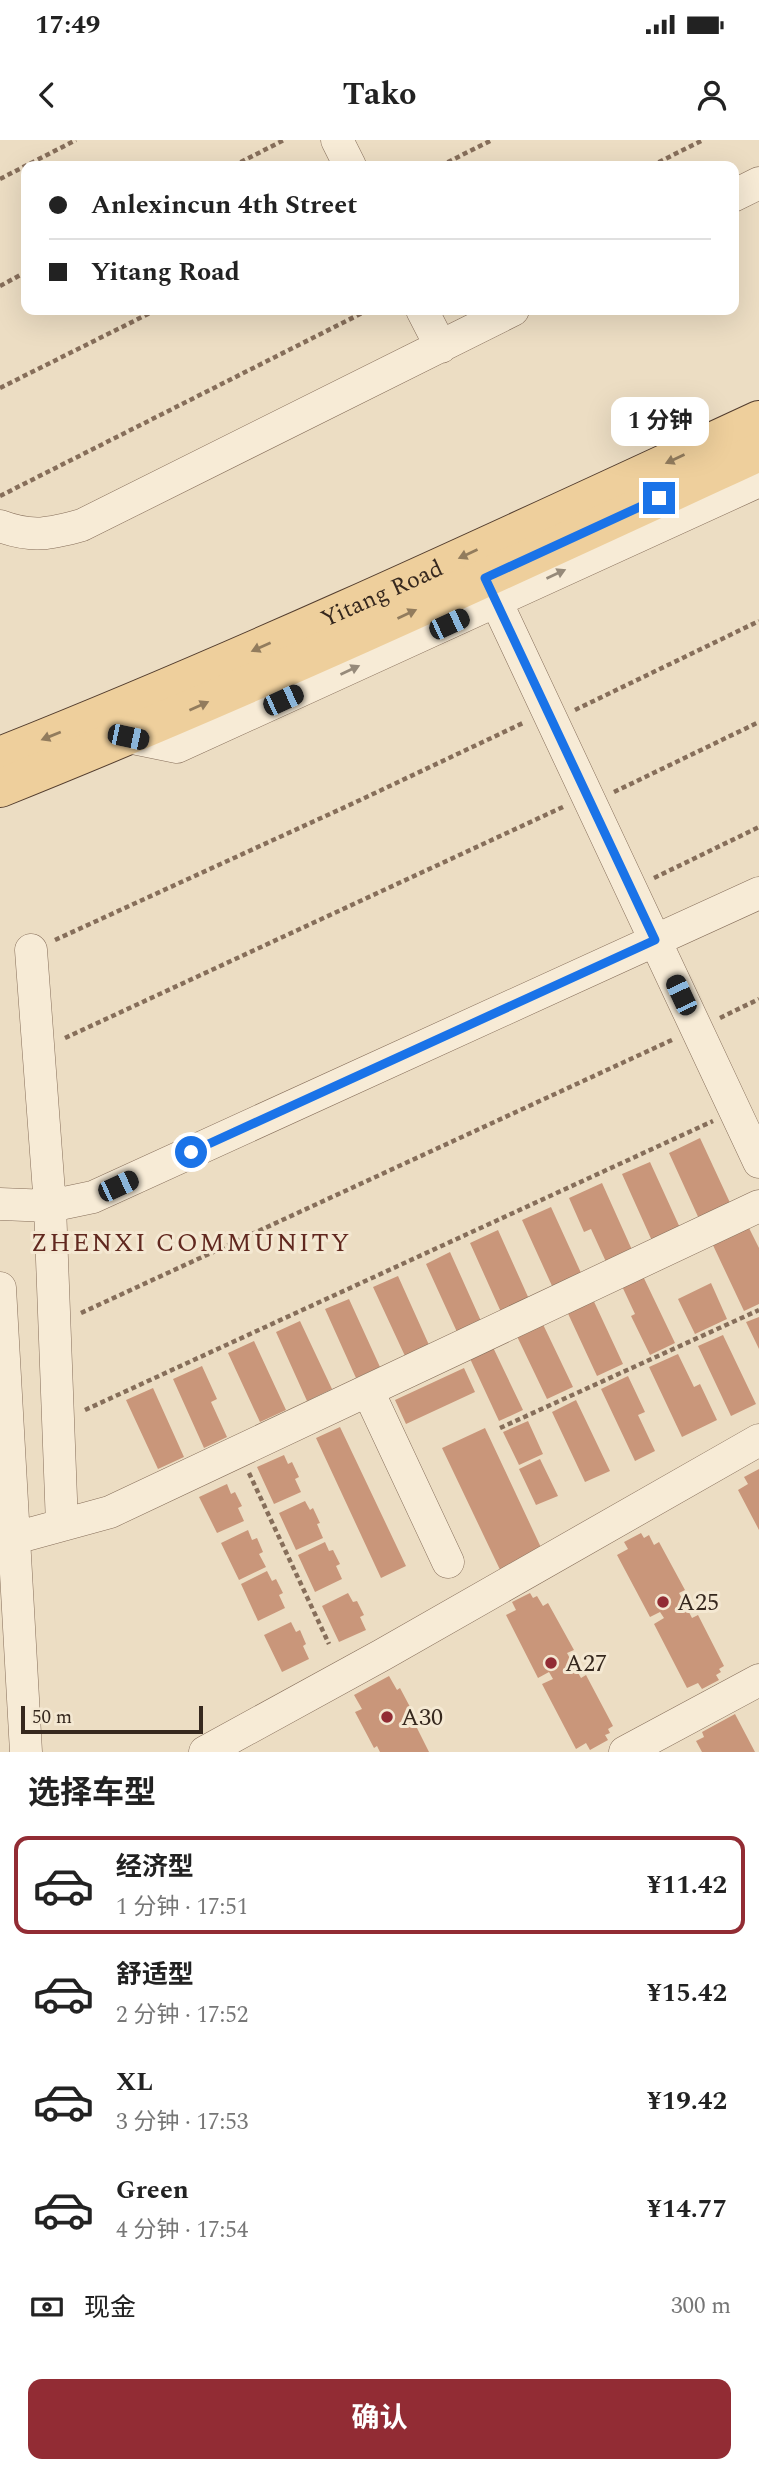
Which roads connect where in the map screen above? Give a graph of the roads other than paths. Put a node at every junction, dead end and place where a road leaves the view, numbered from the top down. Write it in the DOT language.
graph roads {
  1 [pos="337,140"];
  2 [pos="348,161"];
  3 [pos="759,183"];
  4 [pos="739,193"];
  5 [pos="425,315"];
  6 [pos="503,315"];
  7 [pos="441,347"];
  8 [pos="759,420"];
  9 [pos="759,452"];
  10 [pos="759,481"];
  11 [pos="0,513"];
  12 [pos="491,590"];
  13 [pos="0,756"];
  14 [pos="0,788"];
  15 [pos="759,892"];
  16 [pos="655,940"];
  17 [pos="32,950"];
  18 [pos="759,1162"];
  19 [pos="0,1204"];
  20 [pos="50,1206"];
  21 [pos="759,1206"];
  22 [pos="0,1288"];
  23 [pos="368,1391"];
  24 [pos="759,1440"];
  25 [pos="62,1525"];
  26 [pos="15,1538"];
  27 [pos="448,1562"];
  28 [pos="759,1680"];
  29 [pos="26,1752"];
  30 [pos="205,1752"];
  31 [pos="625,1752"];
  1 -- 2 [label="street"];
  3 -- 4 [label="street"];
  5 -- 7 [label="street"];
  6 -- 7 [label="street"];
  7 -- 11 [label="street"];
  8 -- 13 [label="main road, Yitang Road, one-way"];
  9 -- 12 [label="main road, Yitang Road"];
  12 -- 10 [label="street, one-way"];
  14 -- 12 [label="main road, Yitang Road, one-way"];
  12 -- 16 [label="street"];
  15 -- 16 [label="street"];
  16 -- 18 [label="street"];
  16 -- 20 [label="street"];
  17 -- 20 [label="street"];
  19 -- 20 [label="street"];
  20 -- 25 [label="street"];
  21 -- 23 [label="street"];
  22 -- 26 [label="street"];
  23 -- 25 [label="street"];
  23 -- 27 [label="street"];
  24 -- 30 [label="street"];
  25 -- 26 [label="street"];
  26 -- 29 [label="street"];
  28 -- 31 [label="street"];
}
